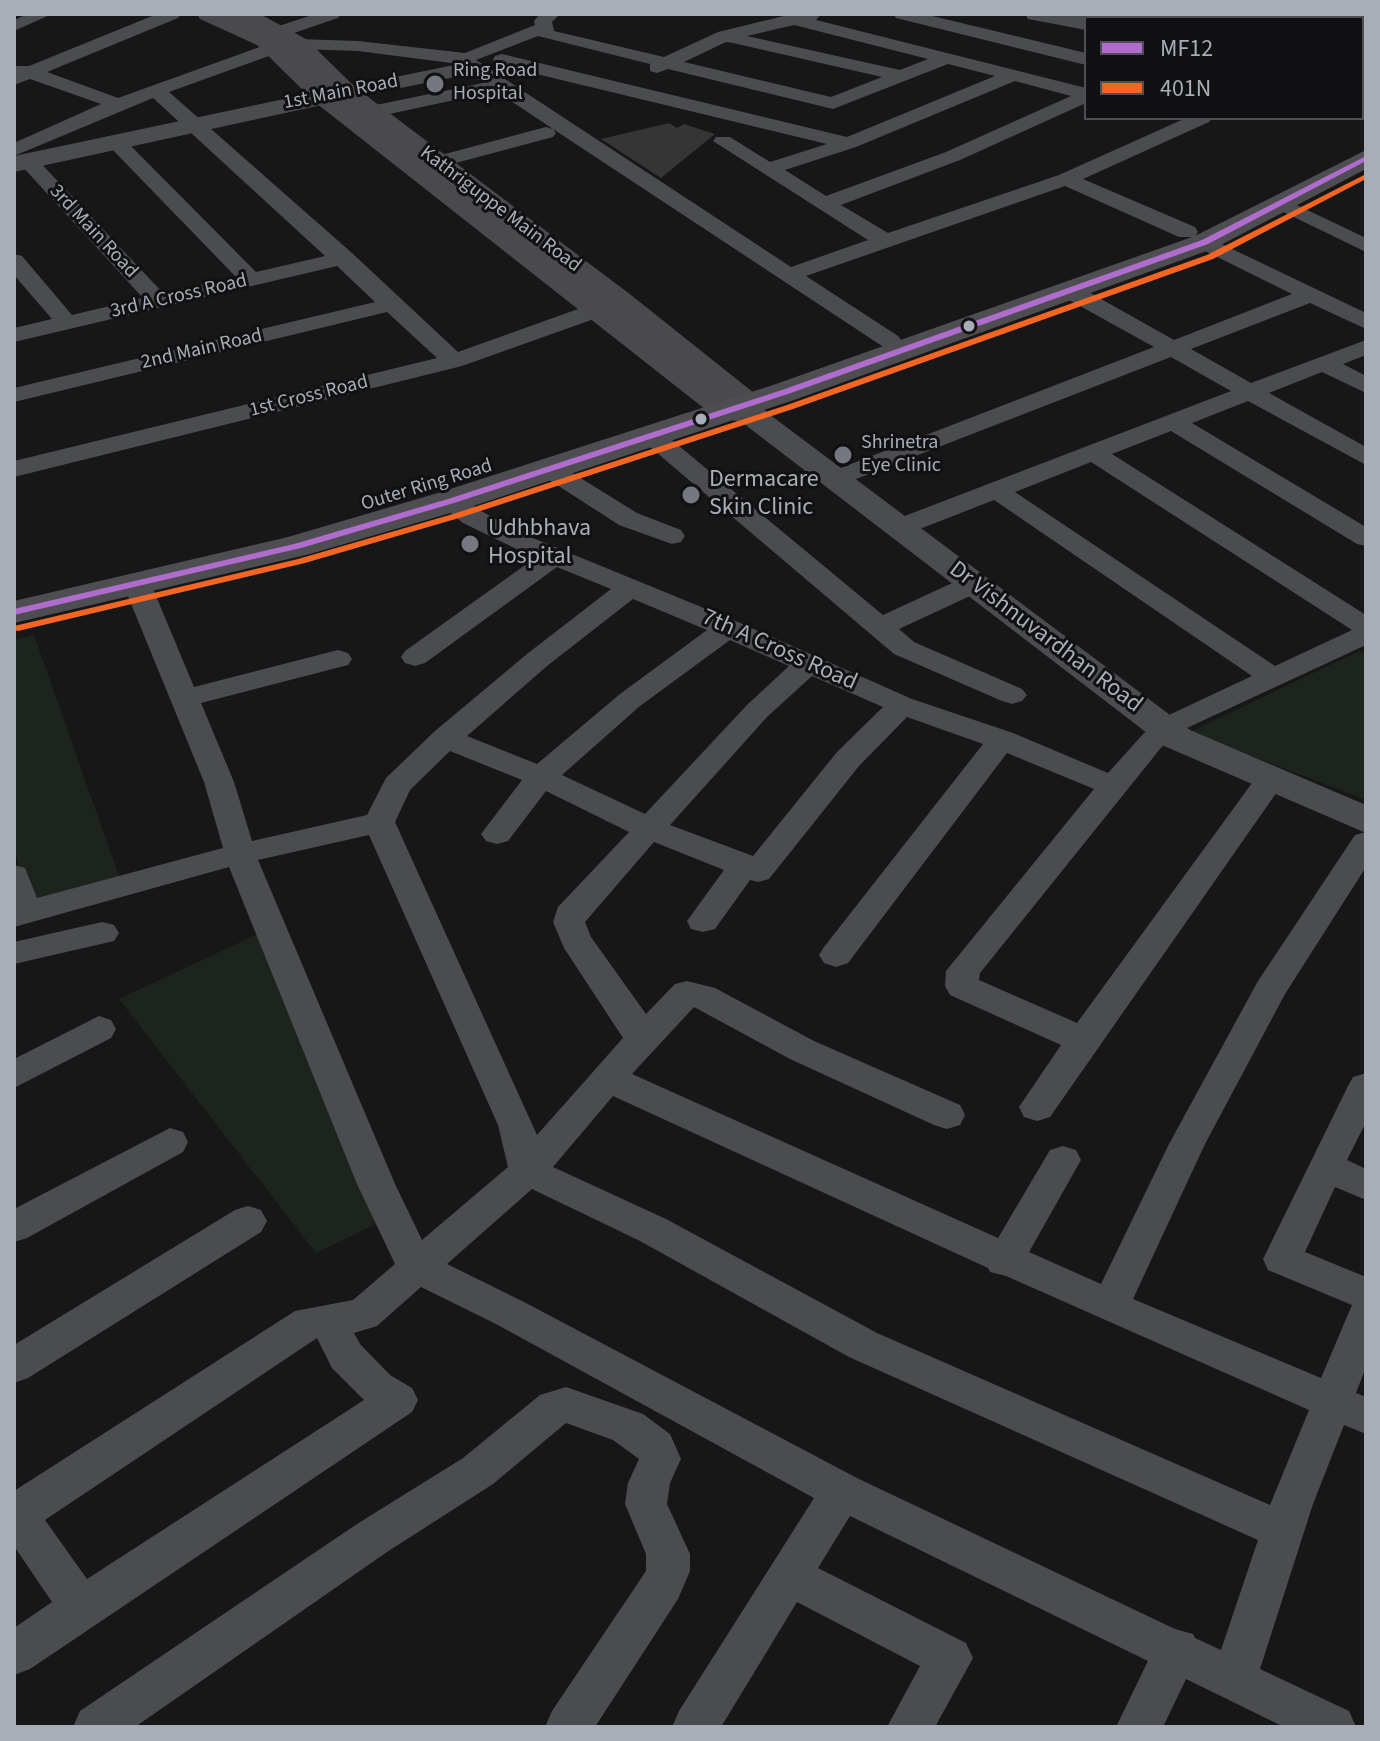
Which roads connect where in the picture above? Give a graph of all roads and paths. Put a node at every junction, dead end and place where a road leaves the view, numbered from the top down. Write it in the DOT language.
graph roads {
  1 [pos="43,14"];
  2 [pos="172,14"];
  3 [pos="209,14"];
  4 [pos="242,14"];
  5 [pos="332,14"];
  6 [pos="816,14"];
  7 [pos="902,14"];
  8 [pos="1036,14"];
  9 [pos="793,19"];
  10 [pos="547,21"];
  11 [pos="1084,23"];
  12 [pos="14,26"];
  13 [pos="618,32"];
  14 [pos="724,36"];
  15 [pos="283,41"];
  16 [pos="581,42"];
  17 [pos="947,58"];
  18 [pos="1084,59"];
  19 [pos="502,60"];
  20 [pos="665,63"];
  21 [pos="469,64"];
  22 [pos="19,73"];
  23 [pos="1014,75"];
  24 [pos="901,76"];
  25 [pos="500,85"];
  26 [pos="621,89"];
  27 [pos="155,90"];
  28 [pos="1084,94"];
  29 [pos="335,95"];
  30 [pos="1084,96"];
  31 [pos="118,104"];
  32 [pos="371,112"];
  33 [pos="1191,120"];
  34 [pos="195,124"];
  35 [pos="546,133"];
  36 [pos="1366,140"];
  37 [pos="115,141"];
  38 [pos="723,141"];
  39 [pos="849,143"];
  40 [pos="19,158"];
  41 [pos="1366,158"];
  42 [pos="437,162"];
  43 [pos="768,169"];
  44 [pos="1066,179"];
  45 [pos="824,204"];
  46 [pos="1282,204"];
  47 [pos="1196,237"];
  48 [pos="885,241"];
  49 [pos="1366,246"];
  50 [pos="344,258"];
  51 [pos="14,261"];
  52 [pos="788,275"];
  53 [pos="252,280"];
  54 [pos="1070,291"];
  55 [pos="1313,294"];
  56 [pos="159,302"];
  57 [pos="389,305"];
  58 [pos="600,309"];
  59 [pos="1366,322"];
  60 [pos="67,323"];
  61 [pos="14,335"];
  62 [pos="890,341"];
  63 [pos="1366,347"];
  64 [pos="1170,349"];
  65 [pos="454,361"];
  66 [pos="1323,363"];
  67 [pos="1366,386"];
  68 [pos="1248,392"];
  69 [pos="14,395"];
  70 [pos="734,404"];
  71 [pos="1172,421"];
  72 [pos="652,436"];
  73 [pos="1092,452"];
  74 [pos="1366,457"];
  75 [pos="14,469"];
  76 [pos="549,469"];
  77 [pos="834,479"];
  78 [pos="996,490"];
  79 [pos="451,501"];
  80 [pos="898,528"];
  81 [pos="672,536"];
  82 [pos="1366,538"];
  83 [pos="554,557"];
  84 [pos="137,584"];
  85 [pos="973,584"];
  86 [pos="630,588"];
  87 [pos="14,594"];
  88 [pos="14,612"];
  89 [pos="880,627"];
  90 [pos="1366,627"];
  91 [pos="728,628"];
  92 [pos="1366,634"];
  93 [pos="415,657"];
  94 [pos="338,659"];
  95 [pos="808,664"];
  96 [pos="1274,678"];
  97 [pos="1012,695"];
  98 [pos="185,698"];
  99 [pos="902,705"];
  100 [pos="1164,728"];
  101 [pos="446,738"];
  102 [pos="1002,740"];
  103 [pos="541,777"];
  104 [pos="1271,779"];
  105 [pos="1113,786"];
  106 [pos="1366,820"];
  107 [pos="379,822"];
  108 [pos="647,828"];
  109 [pos="497,834"];
  110 [pos="1366,842"];
  111 [pos="240,854"];
  112 [pos="745,864"];
  113 [pos="14,876"];
  114 [pos="20,914"];
  115 [pos="703,921"];
  116 [pos="102,933"];
  117 [pos="15,952"];
  118 [pos="836,955"];
  119 [pos="99,1029"];
  120 [pos="1083,1040"];
  121 [pos="642,1041"];
  122 [pos="14,1075"];
  123 [pos="607,1078"];
  124 [pos="1365,1091"];
  125 [pos="1037,1107"];
  126 [pos="947,1115"];
  127 [pos="170,1142"];
  128 [pos="1063,1160"];
  129 [pos="1326,1166"];
  130 [pos="528,1171"];
  131 [pos="1366,1185"];
  132 [pos="248,1221"];
  133 [pos="14,1227"];
  134 [pos="1004,1261"];
  135 [pos="416,1267"];
  136 [pos="1366,1294"];
  137 [pos="1110,1306"];
  138 [pos="1366,1316"];
  139 [pos="328,1320"];
  140 [pos="14,1366"];
  141 [pos="656,1394"];
  142 [pos="1349,1408"];
  143 [pos="628,1427"];
  144 [pos="842,1491"];
  145 [pos="15,1514"];
  146 [pos="1283,1531"];
  147 [pos="789,1576"];
  148 [pos="81,1607"];
  149 [pos="1177,1649"];
  150 [pos="14,1654"];
  151 [pos="1234,1678"];
  152 [pos="96,1727"];
  153 [pos="568,1727"];
  154 [pos="695,1727"];
  155 [pos="910,1727"];
  156 [pos="1139,1727"];
  157 [pos="1333,1727"];
  1 -- 12 [label="street"];
  2 -- 22 [label="street"];
  3 -- 15 [label="main road, Kathriguppe Main Road"];
  4 -- 15 [label="main road, Kathriguppe Main Road"];
  5 -- 15 [label="street"];
  6 -- 9 [label="street"];
  7 -- 18 [label="street"];
  8 -- 11 [label="street"];
  9 -- 14 [label="street"];
  9 -- 17 [label="street"];
  10 -- 16 [label="street"];
  10 -- 21 [label="street"];
  13 -- 16 [label="street, 1st Main Road"];
  14 -- 20 [label="street"];
  14 -- 24 [label="street"];
  15 -- 21 [label="street"];
  15 -- 27 [label="street"];
  15 -- 29 [label="main road, Kathriguppe Main Road"];
  16 -- 19 [label="street, 1st Main Road"];
  16 -- 20 [label="street"];
  17 -- 23 [label="street"];
  17 -- 24 [label="street"];
  19 -- 21 [label="street, 1st Main Road"];
  19 -- 26 [label="street"];
  20 -- 24 [label="street"];
  20 -- 26 [label="street"];
  21 -- 25 [label="street"];
  21 -- 29 [label="street, 1st Main Road"];
  22 -- 31 [label="street"];
  23 -- 28 [label="street"];
  23 -- 39 [label="street"];
  25 -- 32 [label="street"];
  25 -- 52 [label="street"];
  26 -- 39 [label="street"];
  27 -- 31 [label="street"];
  27 -- 34 [label="street"];
  29 -- 32 [label="main road, Kathriguppe Main Road"];
  29 -- 34 [label="street, 1st Main Road"];
  29 -- 58 [label="main road, Kathriguppe Main Road"];
  30 -- 45 [label="street"];
  31 -- 40 [label="street"];
  32 -- 42 [label="main road, Kathriguppe Main Road"];
  33 -- 44 [label="street"];
  34 -- 37 [label="street, 1st Main Road"];
  34 -- 50 [label="street"];
  35 -- 42 [label="street"];
  36 -- 47 [label="highway, Outer Ring Road"];
  37 -- 40 [label="street, 1st Main Road"];
  37 -- 53 [label="street"];
  38 -- 43 [label="street"];
  39 -- 43 [label="street"];
  40 -- 56 [label="street, 3rd Main Road"];
  41 -- 46 [label="highway, Outer Ring Road"];
  42 -- 70 [label="main road, Kathriguppe Main Road"];
  43 -- 45 [label="street"];
  44 -- 47 [label="street"];
  44 -- 48 [label="street"];
  45 -- 48 [label="street"];
  46 -- 47 [label="highway, Outer Ring Road"];
  46 -- 49 [label="street"];
  47 -- 54 [label="highway, Outer Ring Road"];
  47 -- 55 [label="street"];
  47 -- 62 [label="highway, Outer Ring Road"];
  48 -- 52 [label="street"];
  50 -- 53 [label="street, 3rd A Cross Road"];
  50 -- 57 [label="street"];
  51 -- 60 [label="street"];
  52 -- 62 [label="street"];
  53 -- 56 [label="street, 3rd A Cross Road"];
  54 -- 64 [label="street"];
  54 -- 70 [label="highway, Outer Ring Road"];
  55 -- 59 [label="street"];
  55 -- 64 [label="street"];
  56 -- 60 [label="street, 3rd A Cross Road"];
  57 -- 65 [label="street"];
  57 -- 69 [label="street, 2nd Main Road"];
  58 -- 65 [label="street, 1st Cross Road"];
  58 -- 70 [label="main road, Kathriguppe Main Road"];
  60 -- 61 [label="street, 3rd A Cross Road"];
  62 -- 70 [label="highway, Outer Ring Road"];
  63 -- 66 [label="street"];
  64 -- 68 [label="street"];
  64 -- 77 [label="street"];
  65 -- 75 [label="street, 1st Cross Road"];
  66 -- 67 [label="street"];
  66 -- 68 [label="street"];
  68 -- 71 [label="street"];
  68 -- 74 [label="street"];
  70 -- 72 [label="highway, Outer Ring Road"];
  70 -- 77 [label="street, Dr Vishnuvardhan Road"];
  70 -- 87 [label="highway, Outer Ring Road"];
  71 -- 73 [label="street"];
  71 -- 82 [label="street"];
  72 -- 76 [label="highway, Outer Ring Road"];
  72 -- 89 [label="street"];
  73 -- 78 [label="street"];
  73 -- 90 [label="street"];
  76 -- 79 [label="highway, Outer Ring Road"];
  76 -- 81 [label="street"];
  77 -- 80 [label="street, Dr Vishnuvardhan Road"];
  78 -- 80 [label="street"];
  78 -- 96 [label="street"];
  79 -- 83 [label="street, 7th A Cross Road"];
  79 -- 84 [label="highway, Outer Ring Road"];
  80 -- 85 [label="street, Dr Vishnuvardhan Road"];
  83 -- 86 [label="street, 7th A Cross Road"];
  83 -- 93 [label="street"];
  84 -- 88 [label="highway, Outer Ring Road"];
  84 -- 98 [label="street"];
  85 -- 89 [label="street"];
  85 -- 100 [label="street, Dr Vishnuvardhan Road"];
  86 -- 91 [label="street, 7th A Cross Road"];
  86 -- 101 [label="street"];
  89 -- 97 [label="street"];
  91 -- 95 [label="street, 7th A Cross Road"];
  91 -- 103 [label="street"];
  92 -- 96 [label="street"];
  94 -- 98 [label="street"];
  95 -- 99 [label="street, 7th A Cross Road"];
  95 -- 108 [label="street"];
  96 -- 100 [label="street"];
  98 -- 111 [label="street"];
  99 -- 102 [label="street, 7th A Cross Road"];
  99 -- 112 [label="street"];
  100 -- 104 [label="street, Dr Vishnuvardhan Road"];
  100 -- 105 [label="street"];
  101 -- 103 [label="street"];
  101 -- 107 [label="street"];
  102 -- 105 [label="street, 7th A Cross Road"];
  102 -- 118 [label="street"];
  103 -- 108 [label="street"];
  103 -- 109 [label="street"];
  104 -- 106 [label="street, Dr Vishnuvardhan Road"];
  104 -- 120 [label="street"];
  105 -- 120 [label="street"];
  107 -- 111 [label="street"];
  107 -- 130 [label="street"];
  108 -- 112 [label="street"];
  108 -- 121 [label="street"];
  110 -- 137 [label="street"];
  111 -- 114 [label="street"];
  111 -- 135 [label="street"];
  112 -- 115 [label="street"];
  113 -- 114 [label="street"];
  116 -- 117 [label="street"];
  119 -- 122 [label="street"];
  120 -- 125 [label="street"];
  121 -- 123 [label="street"];
  121 -- 126 [label="street"];
  123 -- 130 [label="street"];
  123 -- 134 [label="street"];
  124 -- 129 [label="street"];
  127 -- 133 [label="street"];
  128 -- 134 [label="street"];
  129 -- 131 [label="street"];
  129 -- 136 [label="street"];
  130 -- 135 [label="street"];
  130 -- 146 [label="street"];
  132 -- 140 [label="street"];
  134 -- 137 [label="street"];
  135 -- 139 [label="street"];
  135 -- 141 [label="street"];
  137 -- 142 [label="street"];
  138 -- 142 [label="street"];
  139 -- 145 [label="street"];
  139 -- 148 [label="street"];
  141 -- 143 [label="street"];
  141 -- 144 [label="street"];
  142 -- 146 [label="street"];
  143 -- 152 [label="street"];
  143 -- 153 [label="street"];
  144 -- 147 [label="street"];
  144 -- 149 [label="street"];
  145 -- 148 [label="street"];
  146 -- 151 [label="street"];
  147 -- 154 [label="street"];
  147 -- 155 [label="street"];
  148 -- 150 [label="street"];
  149 -- 151 [label="street"];
  149 -- 156 [label="street"];
  151 -- 157 [label="street"];
}
